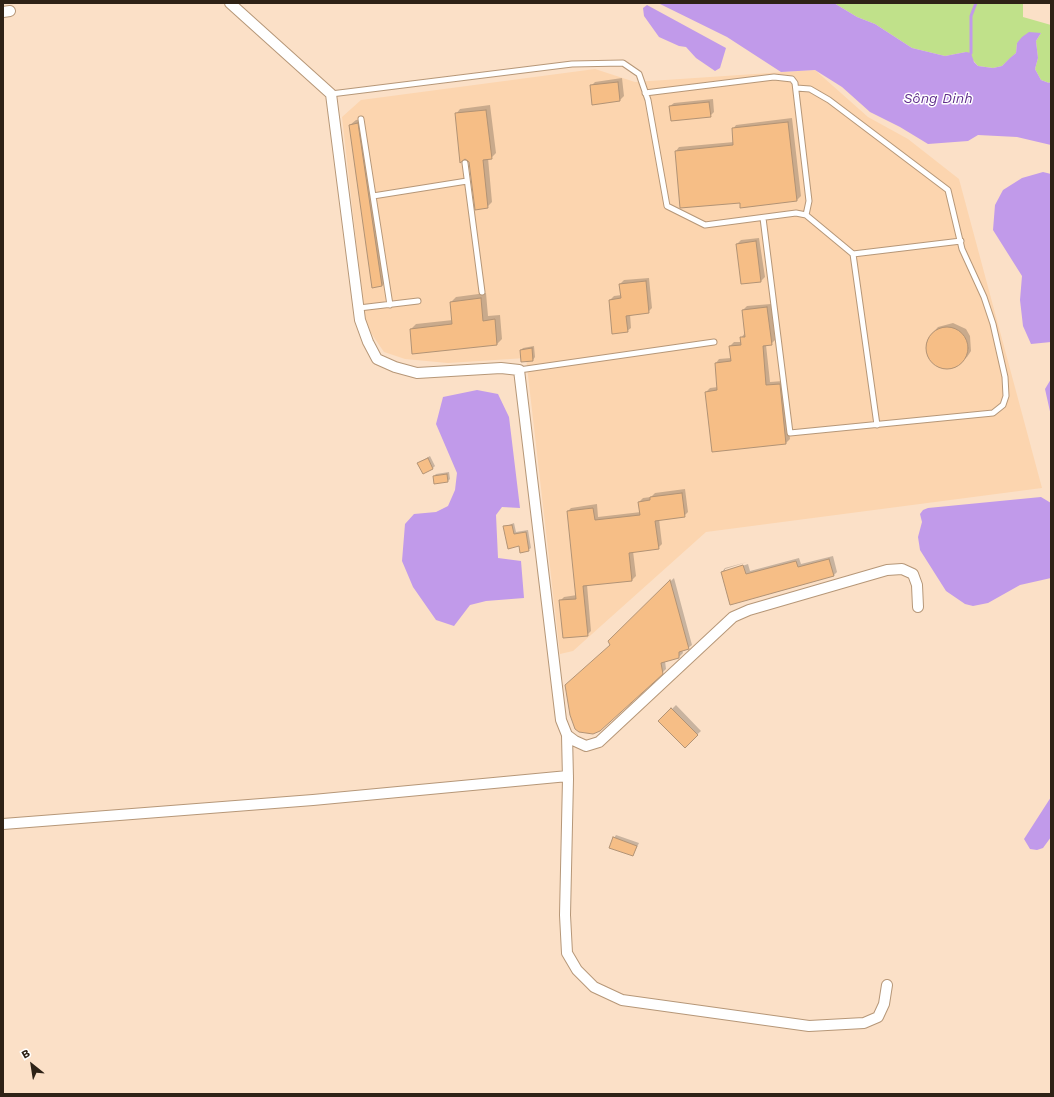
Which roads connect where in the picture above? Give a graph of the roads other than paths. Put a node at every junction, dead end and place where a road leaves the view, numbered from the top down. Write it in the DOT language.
graph roads {
  1 [pos="230,3"];
  2 [pos="796,88"];
  3 [pos="645,92"];
  4 [pos="331,94"];
  5 [pos="361,119"];
  6 [pos="465,164"];
  7 [pos="467,181"];
  8 [pos="372,196"];
  9 [pos="806,215"];
  10 [pos="763,218"];
  11 [pos="961,241"];
  12 [pos="853,254"];
  13 [pos="482,292"];
  14 [pos="418,301"];
  15 [pos="390,305"];
  16 [pos="359,308"];
  17 [pos="714,342"];
  18 [pos="519,370"];
  19 [pos="877,425"];
  20 [pos="918,607"];
  21 [pos="567,735"];
  22 [pos="568,776"];
  23 [pos="3,824"];
  24 [pos="887,985"];
  1 -- 4 [label="street"];
  2 -- 3 [label="lane"];
  2 -- 9 [label="lane"];
  2 -- 11 [label="lane"];
  3 -- 4 [label="lane"];
  3 -- 10 [label="lane"];
  4 -- 16 [label="street"];
  5 -- 8 [label="lane"];
  6 -- 7 [label="lane"];
  7 -- 8 [label="lane"];
  7 -- 13 [label="lane"];
  8 -- 15 [label="lane"];
  9 -- 10 [label="lane"];
  9 -- 12 [label="lane"];
  10 -- 19 [label="lane"];
  11 -- 12 [label="lane"];
  11 -- 19 [label="lane"];
  12 -- 19 [label="lane"];
  14 -- 15 [label="lane"];
  15 -- 16 [label="lane"];
  16 -- 18 [label="street"];
  17 -- 18 [label="lane"];
  18 -- 21 [label="street"];
  20 -- 21 [label="street"];
  21 -- 22 [label="street"];
  22 -- 23 [label="street"];
  22 -- 24 [label="street"];
}
